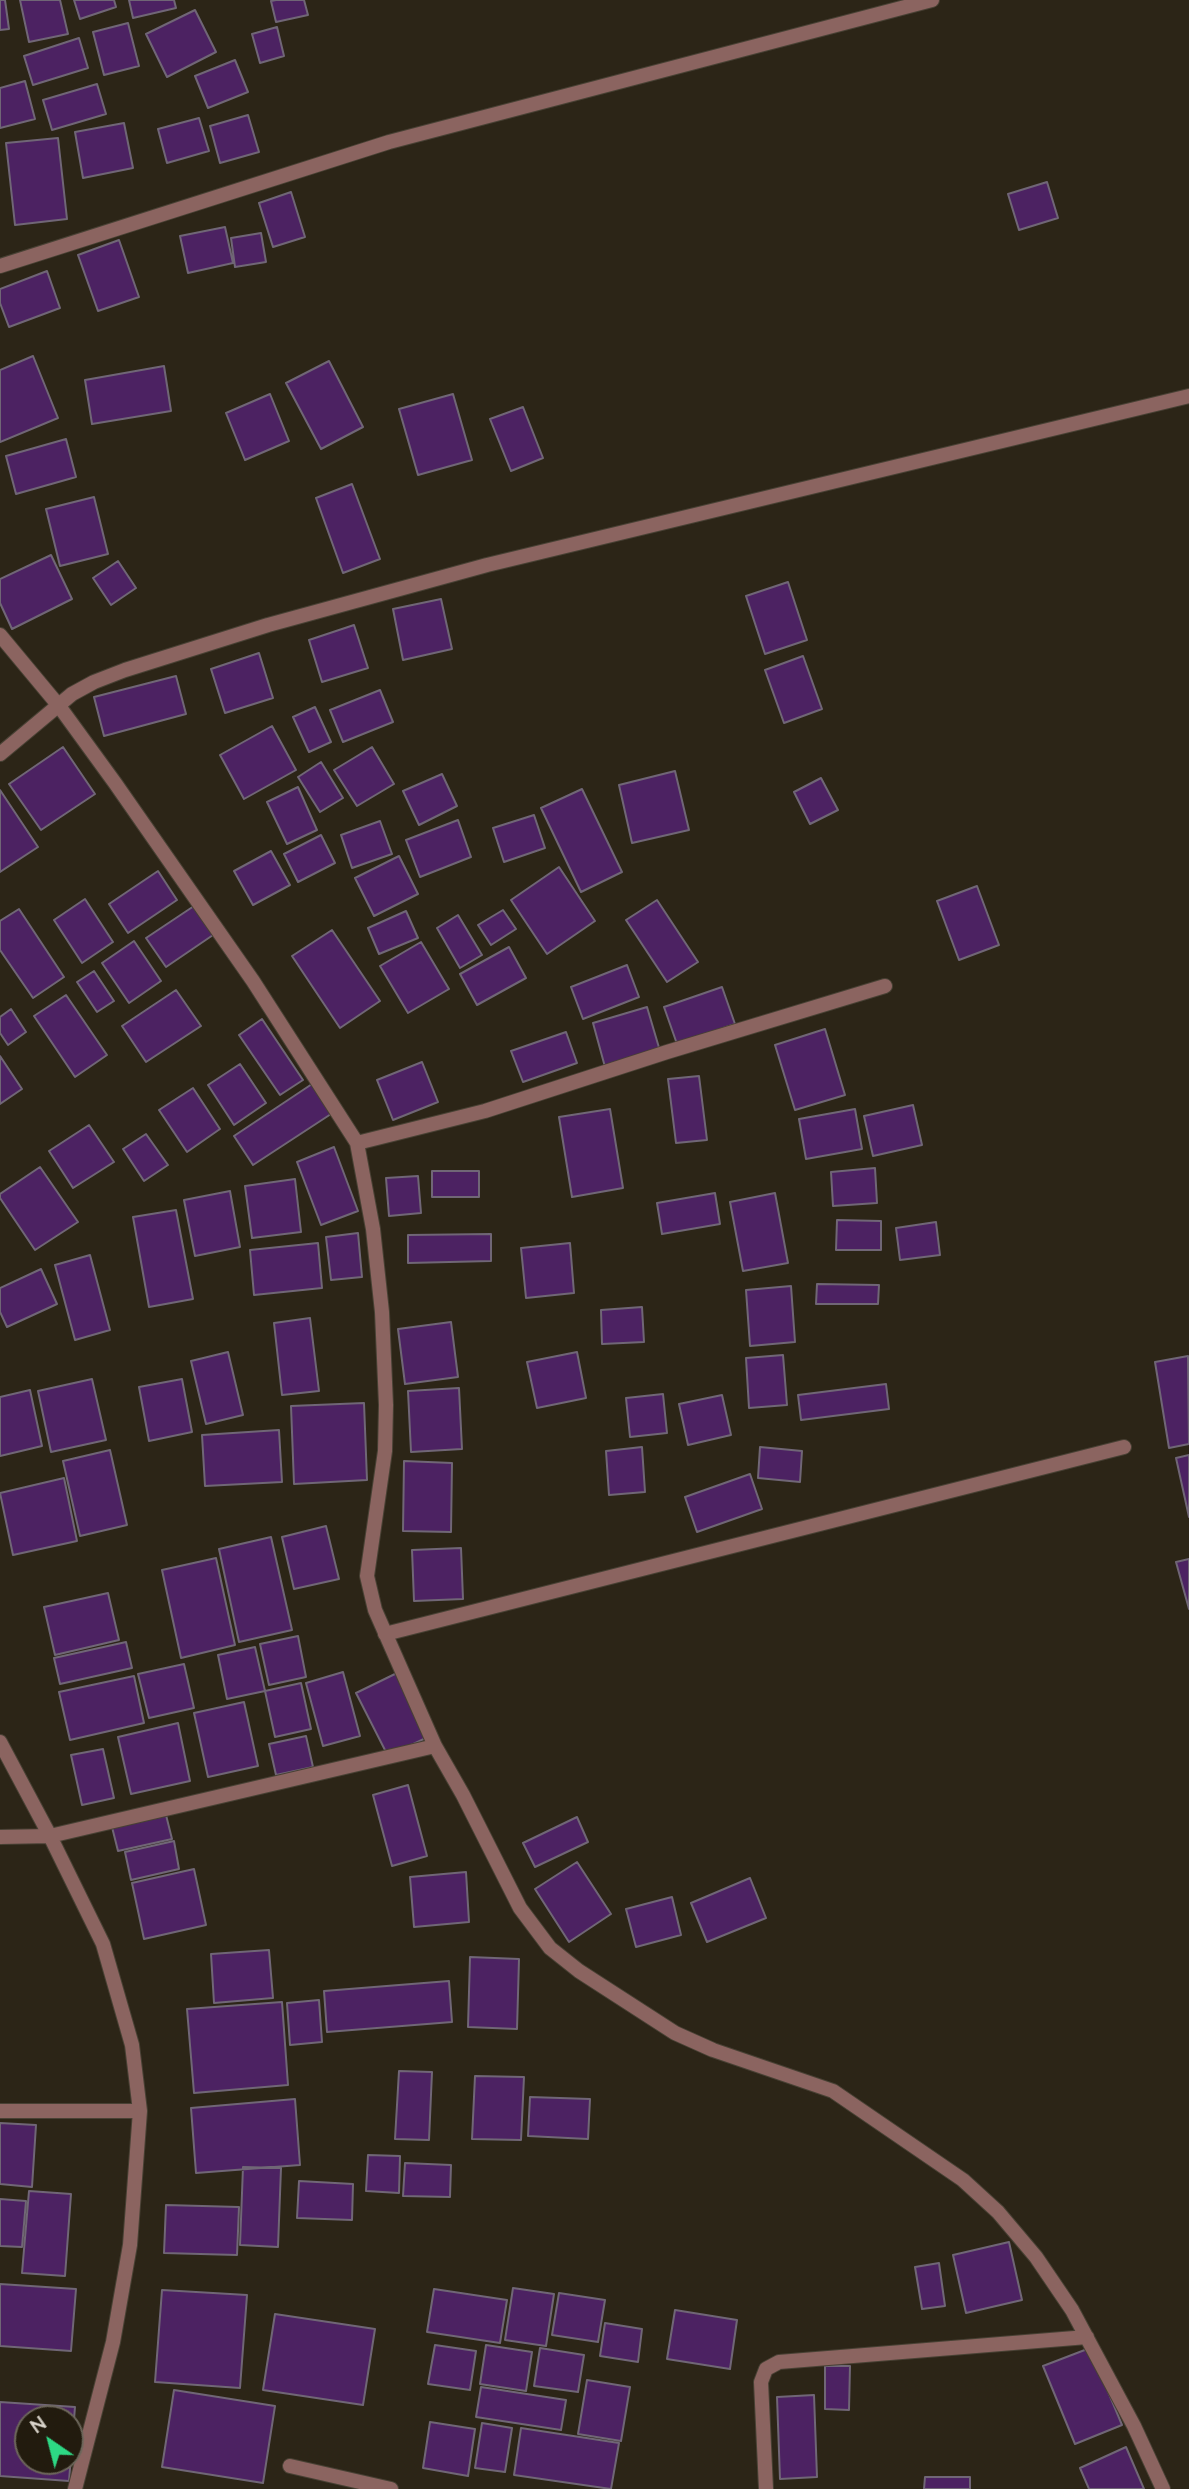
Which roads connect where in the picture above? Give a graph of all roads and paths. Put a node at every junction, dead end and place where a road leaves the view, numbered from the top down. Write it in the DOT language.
graph roads {
  1 [pos="932,0"];
  2 [pos="0,266"];
  3 [pos="1189,396"];
  4 [pos="0,635"];
  5 [pos="59,706"];
  6 [pos="0,754"];
  7 [pos="885,986"];
  8 [pos="357,1143"];
  9 [pos="1124,1447"];
  10 [pos="385,1634"];
  11 [pos="0,1741"];
  12 [pos="435,1746"];
  13 [pos="50,1836"];
  14 [pos="0,1837"];
  15 [pos="0,2111"];
  16 [pos="140,2111"];
  17 [pos="1087,2337"];
  18 [pos="290,2466"];
  19 [pos="75,2489"];
  20 [pos="391,2489"];
  21 [pos="766,2489"];
  22 [pos="1163,2489"];
  1 -- 2 [label="street"];
  3 -- 5 [label="street"];
  4 -- 5 [label="street"];
  5 -- 6 [label="street"];
  5 -- 8 [label="street"];
  7 -- 8 [label="street"];
  8 -- 10 [label="street"];
  9 -- 10 [label="street"];
  10 -- 12 [label="street"];
  11 -- 13 [label="street"];
  12 -- 13 [label="street"];
  12 -- 17 [label="street"];
  13 -- 14 [label="street"];
  13 -- 16 [label="street"];
  15 -- 16 [label="street"];
  16 -- 19 [label="street"];
  17 -- 21 [label="street"];
  17 -- 22 [label="street"];
  18 -- 20 [label="street"];
}
